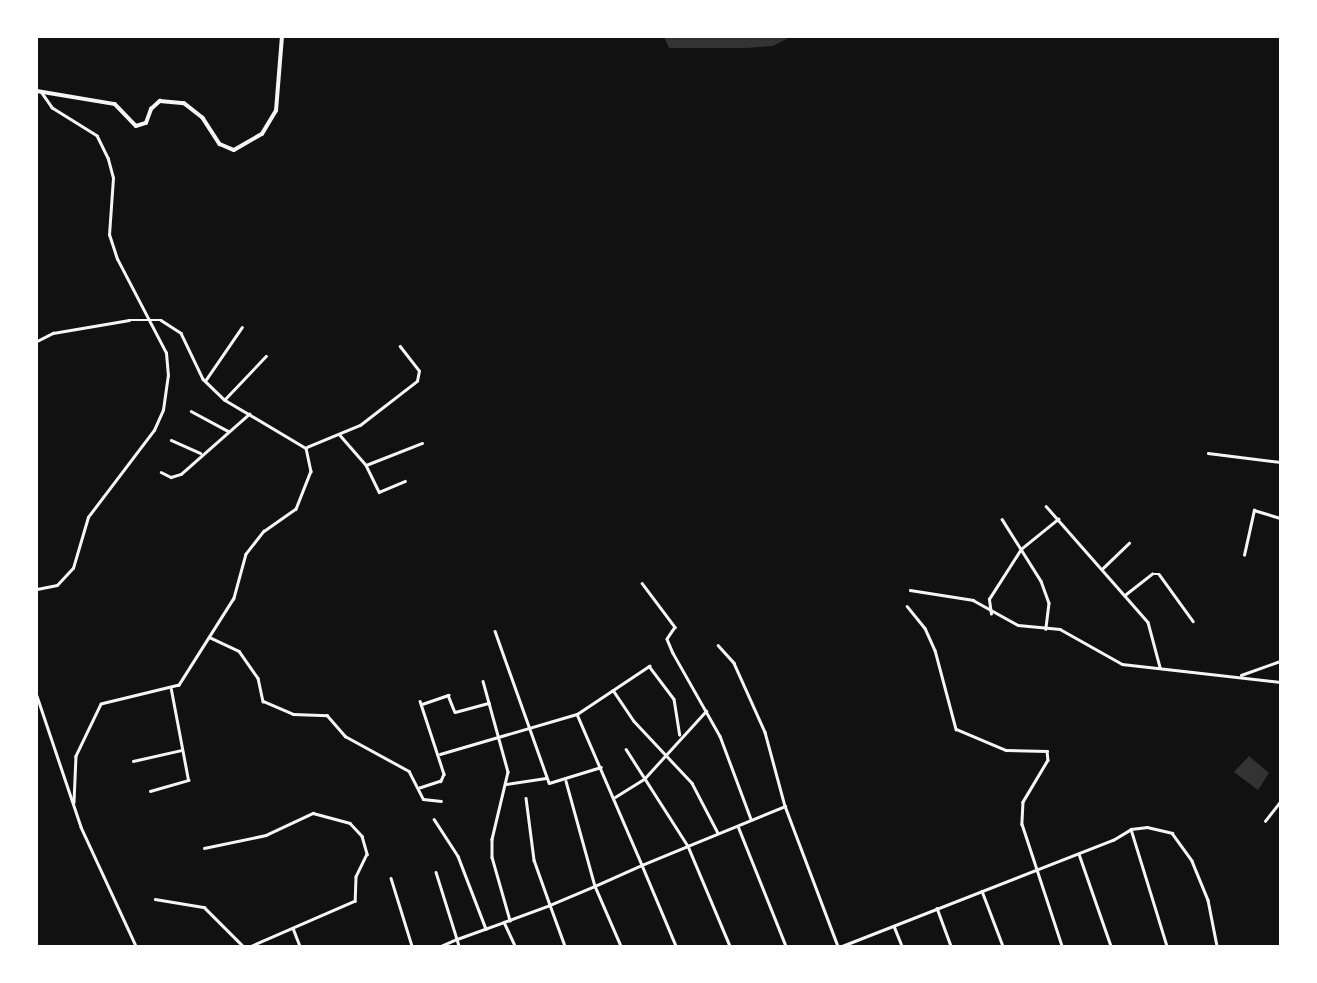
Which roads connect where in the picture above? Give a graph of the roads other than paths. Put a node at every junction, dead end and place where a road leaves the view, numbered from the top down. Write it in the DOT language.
graph roads {
  1 [pos="282,37"];
  2 [pos="38,91"];
  3 [pos="151,320"];
  4 [pos="243,327"];
  5 [pos="37,341"];
  6 [pos="400,347"];
  7 [pos="267,356"];
  8 [pos="205,381"];
  9 [pos="225,400"];
  10 [pos="191,411"];
  11 [pos="249,414"];
  12 [pos="228,431"];
  13 [pos="340,435"];
  14 [pos="171,440"];
  15 [pos="422,443"];
  16 [pos="306,448"];
  17 [pos="201,453"];
  18 [pos="1208,453"];
  19 [pos="1280,462"];
  20 [pos="366,465"];
  21 [pos="161,472"];
  22 [pos="405,481"];
  23 [pos="1046,506"];
  24 [pos="1280,518"];
  25 [pos="1002,519"];
  26 [pos="1058,519"];
  27 [pos="1129,543"];
  28 [pos="1021,549"];
  29 [pos="1244,555"];
  30 [pos="1103,568"];
  31 [pos="642,583"];
  32 [pos="37,589"];
  33 [pos="910,590"];
  34 [pos="1126,594"];
  35 [pos="907,606"];
  36 [pos="992,614"];
  37 [pos="1193,621"];
  38 [pos="1046,629"];
  39 [pos="495,631"];
  40 [pos="209,637"];
  41 [pos="718,645"];
  42 [pos="1280,661"];
  43 [pos="1160,667"];
  44 [pos="1238,676"];
  45 [pos="483,681"];
  46 [pos="1280,682"];
  47 [pos="171,690"];
  48 [pos="614,690"];
  49 [pos="37,696"];
  50 [pos="489,703"];
  51 [pos="706,710"];
  52 [pos="577,714"];
  53 [pos="531,731"];
  54 [pos="680,735"];
  55 [pos="501,739"];
  56 [pos="626,749"];
  57 [pos="182,750"];
  58 [pos="667,752"];
  59 [pos="440,754"];
  60 [pos="132,761"];
  61 [pos="600,767"];
  62 [pos="546,778"];
  63 [pos="644,779"];
  64 [pos="566,781"];
  65 [pos="506,784"];
  66 [pos="420,788"];
  67 [pos="150,791"];
  68 [pos="615,797"];
  69 [pos="526,799"];
  70 [pos="440,801"];
  71 [pos="74,802"];
  72 [pos="1280,802"];
  73 [pos="785,806"];
  74 [pos="434,819"];
  75 [pos="751,819"];
  76 [pos="1265,821"];
  77 [pos="738,825"];
  78 [pos="1131,829"];
  79 [pos="718,833"];
  80 [pos="688,846"];
  81 [pos="204,848"];
  82 [pos="1078,852"];
  83 [pos="642,865"];
  84 [pos="1035,869"];
  85 [pos="436,872"];
  86 [pos="391,878"];
  87 [pos="595,886"];
  88 [pos="982,891"];
  89 [pos="155,899"];
  90 [pos="550,905"];
  91 [pos="937,908"];
  92 [pos="510,920"];
  93 [pos="504,922"];
  94 [pos="894,925"];
  95 [pos="293,928"];
  96 [pos="486,929"];
  97 [pos="457,939"];
  98 [pos="136,946"];
  99 [pos="243,946"];
  100 [pos="252,946"];
  101 [pos="300,946"];
  102 [pos="412,946"];
  103 [pos="441,946"];
  104 [pos="460,946"];
  105 [pos="514,946"];
  106 [pos="565,946"];
  107 [pos="621,946"];
  108 [pos="676,946"];
  109 [pos="730,946"];
  110 [pos="786,946"];
  111 [pos="840,946"];
  112 [pos="902,946"];
  113 [pos="951,946"];
  114 [pos="1003,946"];
  115 [pos="1062,946"];
  116 [pos="1111,946"];
  117 [pos="1167,946"];
  118 [pos="1217,946"];
  1 -- 2 [label="main road"];
  2 -- 3 [label="street"];
  3 -- 5 [label="street"];
  3 -- 8 [label="street"];
  3 -- 32 [label="street"];
  4 -- 8 [label="street"];
  6 -- 13 [label="street"];
  7 -- 9 [label="street"];
  8 -- 9 [label="street"];
  9 -- 11 [label="street"];
  10 -- 12 [label="street"];
  11 -- 12 [label="street"];
  11 -- 16 [label="street"];
  12 -- 17 [label="street"];
  13 -- 16 [label="street"];
  13 -- 20 [label="street"];
  14 -- 17 [label="street"];
  15 -- 20 [label="street"];
  16 -- 40 [label="street"];
  17 -- 21 [label="street"];
  18 -- 19 [label="street"];
  20 -- 22 [label="street"];
  23 -- 26 [label="street"];
  24 -- 29 [label="street"];
  25 -- 28 [label="street"];
  26 -- 28 [label="street"];
  26 -- 30 [label="street"];
  27 -- 30 [label="street"];
  28 -- 36 [label="street"];
  28 -- 38 [label="street"];
  30 -- 34 [label="street"];
  31 -- 51 [label="street"];
  33 -- 36 [label="street"];
  34 -- 37 [label="street"];
  34 -- 43 [label="street"];
  35 -- 84 [label="street"];
  36 -- 38 [label="street"];
  38 -- 43 [label="street"];
  39 -- 53 [label="street"];
  40 -- 47 [label="street"];
  40 -- 66 [label="street"];
  41 -- 73 [label="street"];
  42 -- 44 [label="street"];
  43 -- 44 [label="street"];
  44 -- 46 [label="street"];
  45 -- 50 [label="street"];
  47 -- 57 [label="street"];
  47 -- 71 [label="street"];
  48 -- 52 [label="street"];
  48 -- 54 [label="street"];
  48 -- 58 [label="street"];
  49 -- 71 [label="street"];
  50 -- 55 [label="street"];
  50 -- 59 [label="street"];
  51 -- 54 [label="street"];
  51 -- 75 [label="street"];
  52 -- 53 [label="street"];
  52 -- 61 [label="street"];
  53 -- 55 [label="street"];
  53 -- 62 [label="street"];
  54 -- 58 [label="street"];
  55 -- 59 [label="street"];
  55 -- 65 [label="street"];
  56 -- 63 [label="street"];
  57 -- 60 [label="street"];
  57 -- 67 [label="street"];
  58 -- 63 [label="street"];
  58 -- 79 [label="street"];
  59 -- 66 [label="street"];
  61 -- 64 [label="street"];
  61 -- 68 [label="street"];
  62 -- 64 [label="street"];
  62 -- 65 [label="street"];
  63 -- 68 [label="street"];
  63 -- 80 [label="street"];
  64 -- 87 [label="street"];
  65 -- 92 [label="street"];
  66 -- 70 [label="street"];
  68 -- 83 [label="street"];
  69 -- 90 [label="street"];
  71 -- 98 [label="street"];
  72 -- 76 [label="street"];
  73 -- 75 [label="street"];
  73 -- 111 [label="street"];
  74 -- 96 [label="street"];
  75 -- 77 [label="street"];
  77 -- 79 [label="street"];
  77 -- 110 [label="street"];
  78 -- 82 [label="street"];
  78 -- 117 [label="street"];
  78 -- 118 [label="street"];
  79 -- 80 [label="street"];
  80 -- 83 [label="street"];
  80 -- 109 [label="street"];
  81 -- 95 [label="street"];
  82 -- 84 [label="street"];
  82 -- 116 [label="street"];
  83 -- 87 [label="street"];
  83 -- 108 [label="street"];
  84 -- 88 [label="street"];
  84 -- 115 [label="street"];
  85 -- 97 [label="street"];
  86 -- 102 [label="street"];
  87 -- 90 [label="street"];
  87 -- 107 [label="street"];
  88 -- 91 [label="street"];
  88 -- 114 [label="street"];
  89 -- 99 [label="street"];
  90 -- 92 [label="street"];
  90 -- 106 [label="street"];
  91 -- 94 [label="street"];
  91 -- 113 [label="street"];
  92 -- 93 [label="street"];
  93 -- 96 [label="street"];
  93 -- 105 [label="street"];
  94 -- 111 [label="street"];
  94 -- 112 [label="street"];
  95 -- 100 [label="street"];
  95 -- 101 [label="street"];
  96 -- 97 [label="street"];
  97 -- 103 [label="street"];
  97 -- 104 [label="street"];
}
